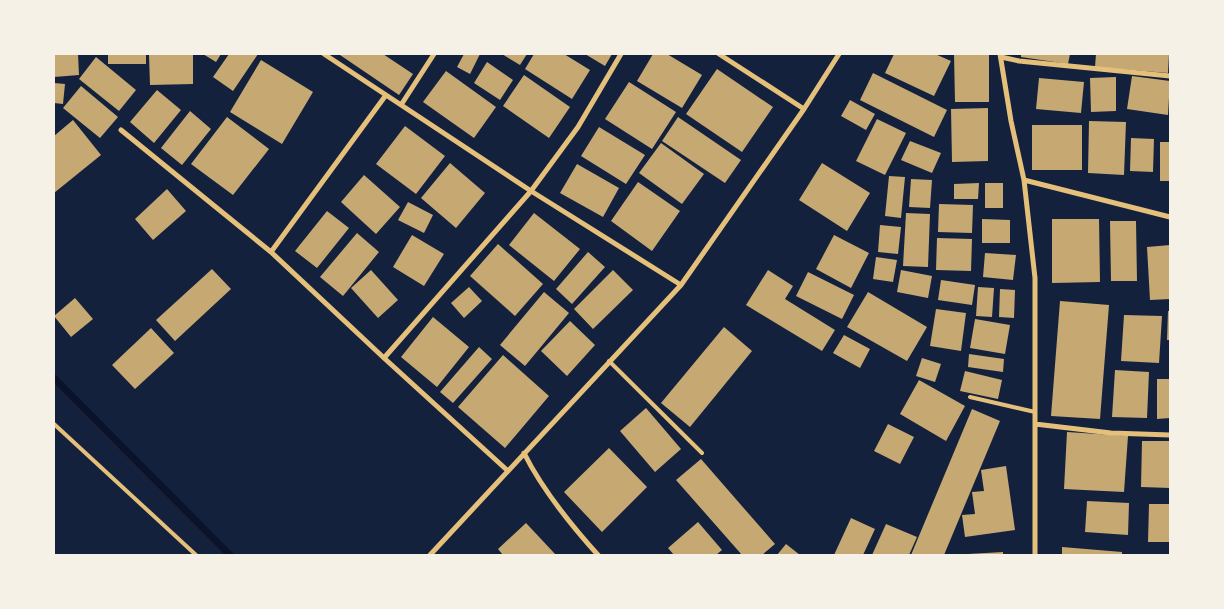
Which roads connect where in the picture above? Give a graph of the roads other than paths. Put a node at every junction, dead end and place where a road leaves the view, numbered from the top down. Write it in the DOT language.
graph roads {
  1 [pos="324,54"];
  2 [pos="434,54"];
  3 [pos="621,54"];
  4 [pos="719,54"];
  5 [pos="839,54"];
  6 [pos="1001,56"];
  7 [pos="1170,76"];
  8 [pos="386,95"];
  9 [pos="400,104"];
  10 [pos="804,109"];
  11 [pos="121,130"];
  12 [pos="1024,180"];
  13 [pos="531,191"];
  14 [pos="1170,216"];
  15 [pos="271,252"];
  16 [pos="681,285"];
  17 [pos="384,358"];
  18 [pos="609,361"];
  19 [pos="970,397"];
  20 [pos="1035,412"];
  21 [pos="54,424"];
  22 [pos="1035,424"];
  23 [pos="1170,435"];
  24 [pos="524,453"];
  25 [pos="702,453"];
  26 [pos="508,471"];
  27 [pos="196,555"];
  28 [pos="430,555"];
  29 [pos="598,555"];
  30 [pos="1035,555"];
  1 -- 8 [label="street"];
  2 -- 9 [label="street"];
  3 -- 13 [label="street"];
  4 -- 10 [label="street"];
  5 -- 10 [label="street"];
  6 -- 7 [label="street"];
  6 -- 12 [label="street"];
  8 -- 9 [label="street"];
  8 -- 15 [label="street"];
  9 -- 13 [label="street"];
  10 -- 16 [label="street"];
  11 -- 15 [label="street"];
  12 -- 14 [label="street"];
  12 -- 20 [label="street"];
  13 -- 16 [label="street"];
  13 -- 17 [label="street"];
  15 -- 17 [label="street"];
  16 -- 18 [label="street"];
  17 -- 26 [label="street"];
  18 -- 24 [label="street"];
  18 -- 25 [label="lane"];
  19 -- 20 [label="lane"];
  20 -- 22 [label="street"];
  21 -- 27 [label="lane"];
  22 -- 23 [label="street"];
  22 -- 30 [label="street"];
  24 -- 26 [label="street"];
  24 -- 29 [label="street"];
  26 -- 28 [label="street"];
}
